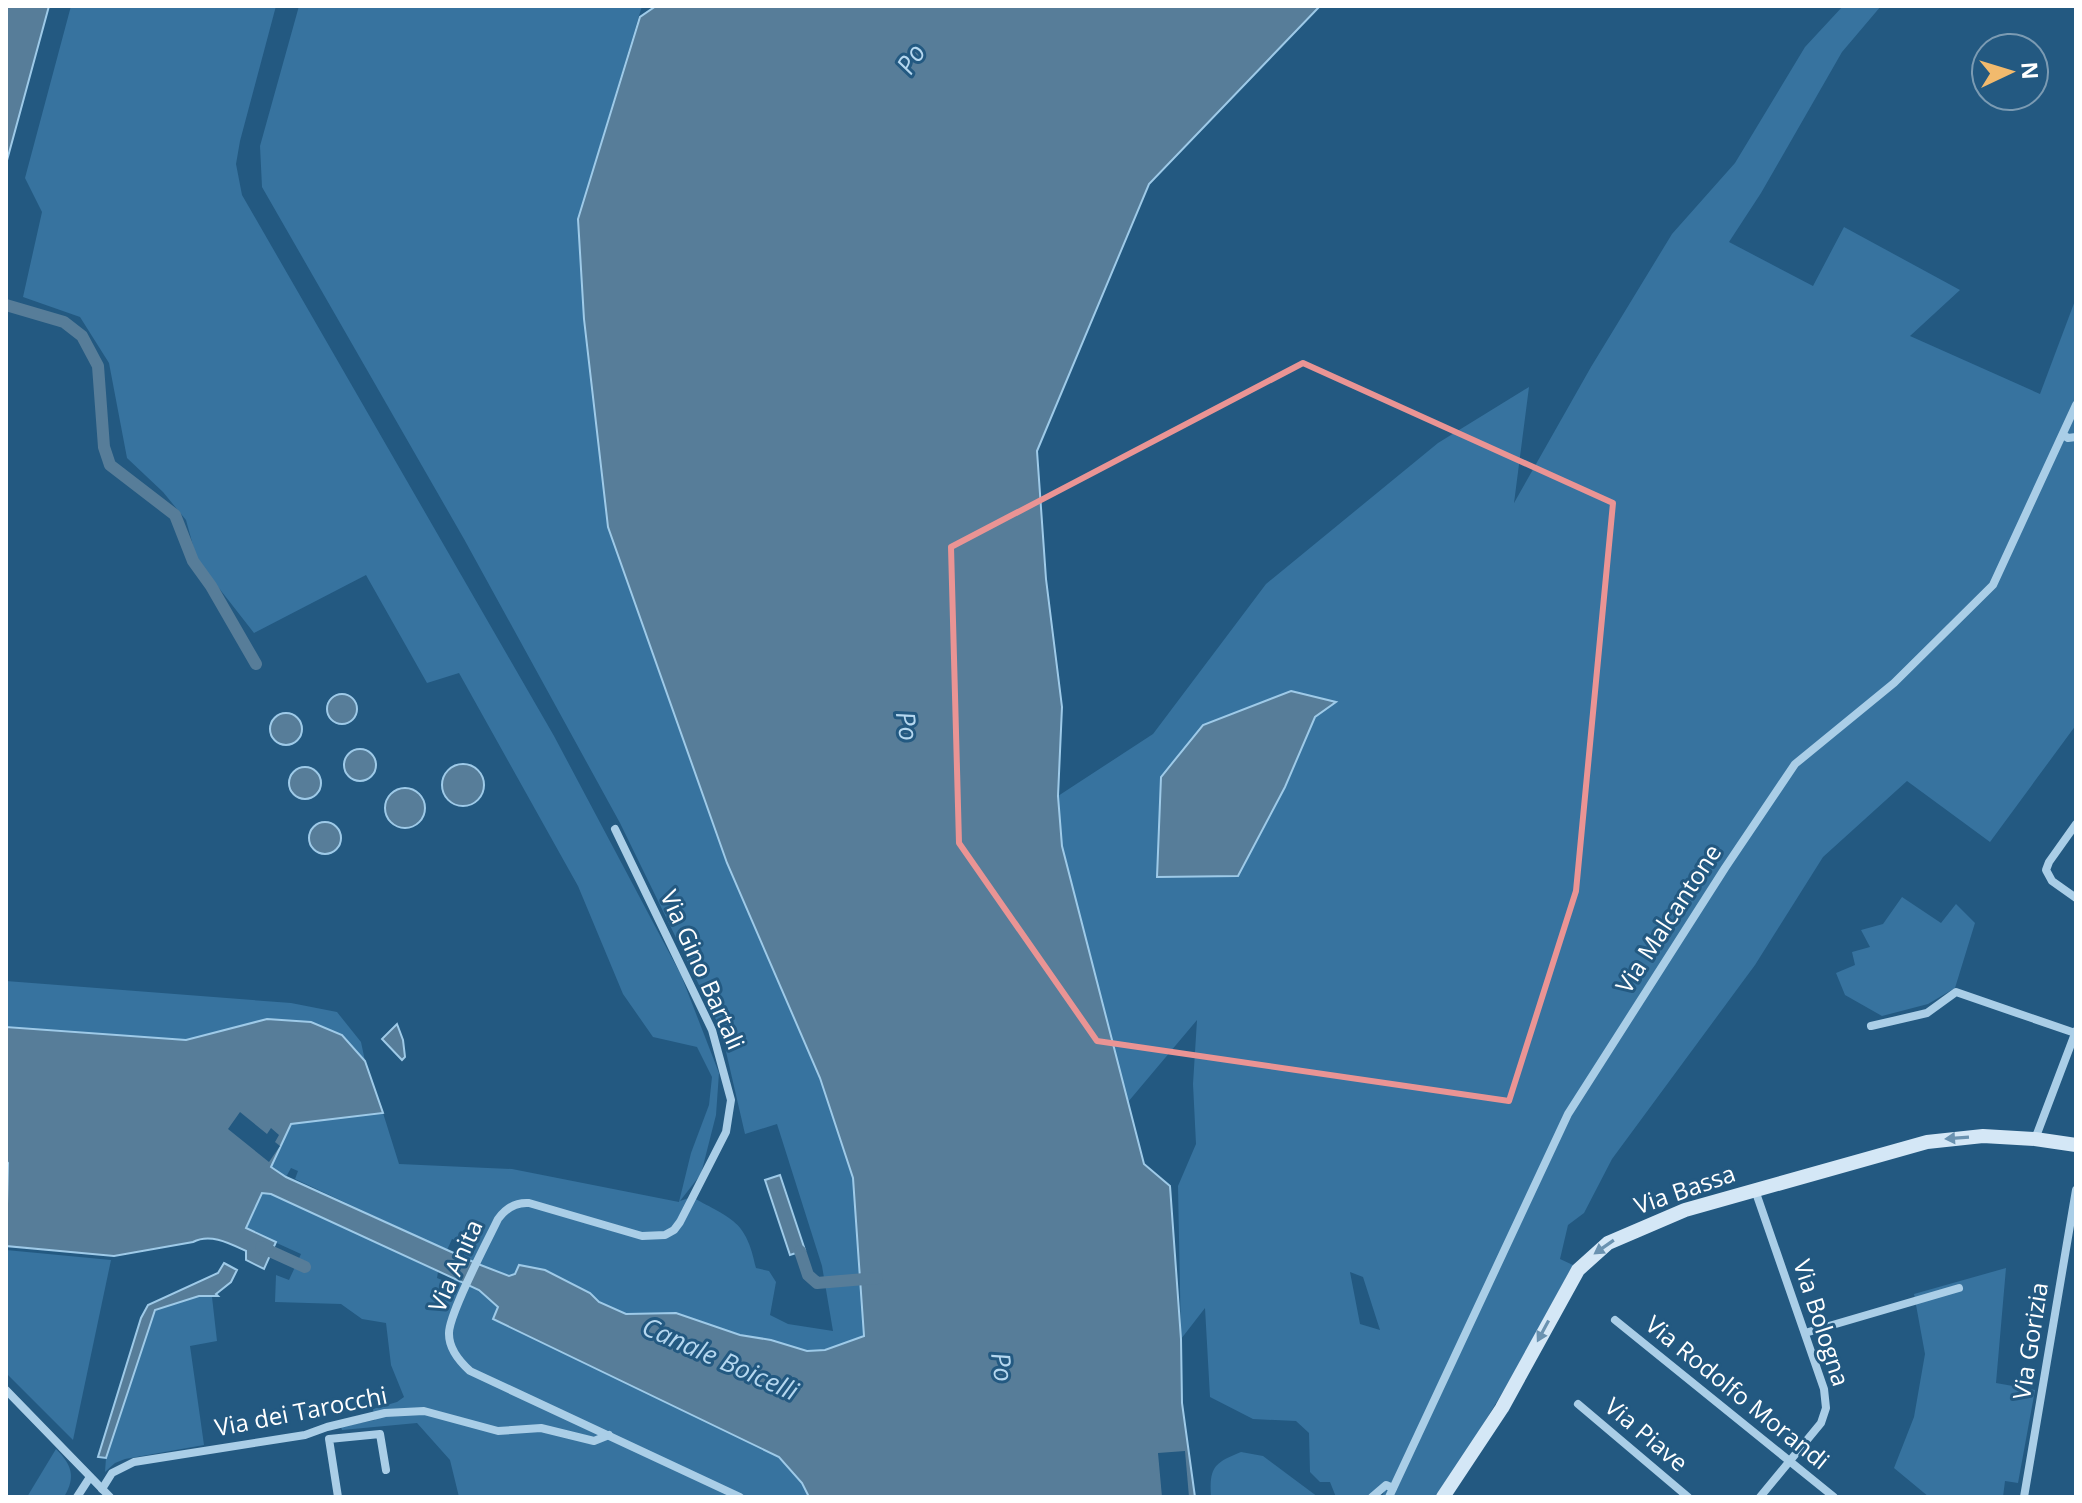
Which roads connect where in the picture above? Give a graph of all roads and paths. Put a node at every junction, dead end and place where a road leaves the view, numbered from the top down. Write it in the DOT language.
graph roads {
  1 [pos="2076,405"];
  2 [pos="2063,435"];
  3 [pos="2076,437"];
  4 [pos="2076,824"];
  5 [pos="615,829"];
  6 [pos="2076,898"];
  7 [pos="1871,1026"];
  8 [pos="2076,1032"];
  9 [pos="726,1132"];
  10 [pos="2035,1139"];
  11 [pos="2075,1142"];
  12 [pos="1755,1190"];
  13 [pos="2076,1190"];
  14 [pos="1959,1288"];
  15 [pos="1615,1320"];
  16 [pos="1805,1333"];
  17 [pos="6,1390"];
  18 [pos="1578,1404"];
  19 [pos="327,1427"];
  20 [pos="609,1435"];
  21 [pos="329,1439"];
  22 [pos="1790,1460"];
  23 [pos="386,1470"];
  24 [pos="90,1477"];
  25 [pos="102,1489"];
  26 [pos="1391,1493"];
  27 [pos="77,1497"];
  28 [pos="110,1497"];
  29 [pos="338,1497"];
  30 [pos="740,1497"];
  31 [pos="1372,1497"];
  32 [pos="1443,1497"];
  33 [pos="1688,1497"];
  34 [pos="1760,1497"];
  35 [pos="1834,1497"];
  36 [pos="2024,1497"];
  1 -- 2 [label="street, Via Malcantone"];
  2 -- 3 [label="street"];
  2 -- 26 [label="street, Via Malcantone"];
  4 -- 6 [label="street"];
  5 -- 9 [label="street, Via Gino Bartali"];
  7 -- 8 [label="street"];
  8 -- 10 [label="street"];
  9 -- 20 [label="street, Via Anita"];
  10 -- 11 [label="street, Via Bassa"];
  10 -- 12 [label="street, Via Bassa, one-way"];
  12 -- 16 [label="street, Via Bologna"];
  12 -- 32 [label="street, Via Bassa, one-way"];
  13 -- 36 [label="street, Via Gorizia"];
  14 -- 16 [label="street"];
  15 -- 22 [label="street, Via Rodolfo Morandi"];
  16 -- 22 [label="street, Via Bologna"];
  17 -- 24 [label="street"];
  18 -- 33 [label="street, Via Piave"];
  19 -- 20 [label="street, Via dei Tarocchi"];
  19 -- 21 [label="street"];
  19 -- 25 [label="street, Via dei Tarocchi"];
  20 -- 30 [label="street, Via Anita"];
  21 -- 23 [label="street"];
  21 -- 29 [label="street"];
  22 -- 34 [label="street"];
  22 -- 35 [label="street, Via Rodolfo Morandi"];
  24 -- 25 [label="street"];
  24 -- 27 [label="street"];
  25 -- 28 [label="street"];
  26 -- 31 [label="street, Via Malcantone"];
}
